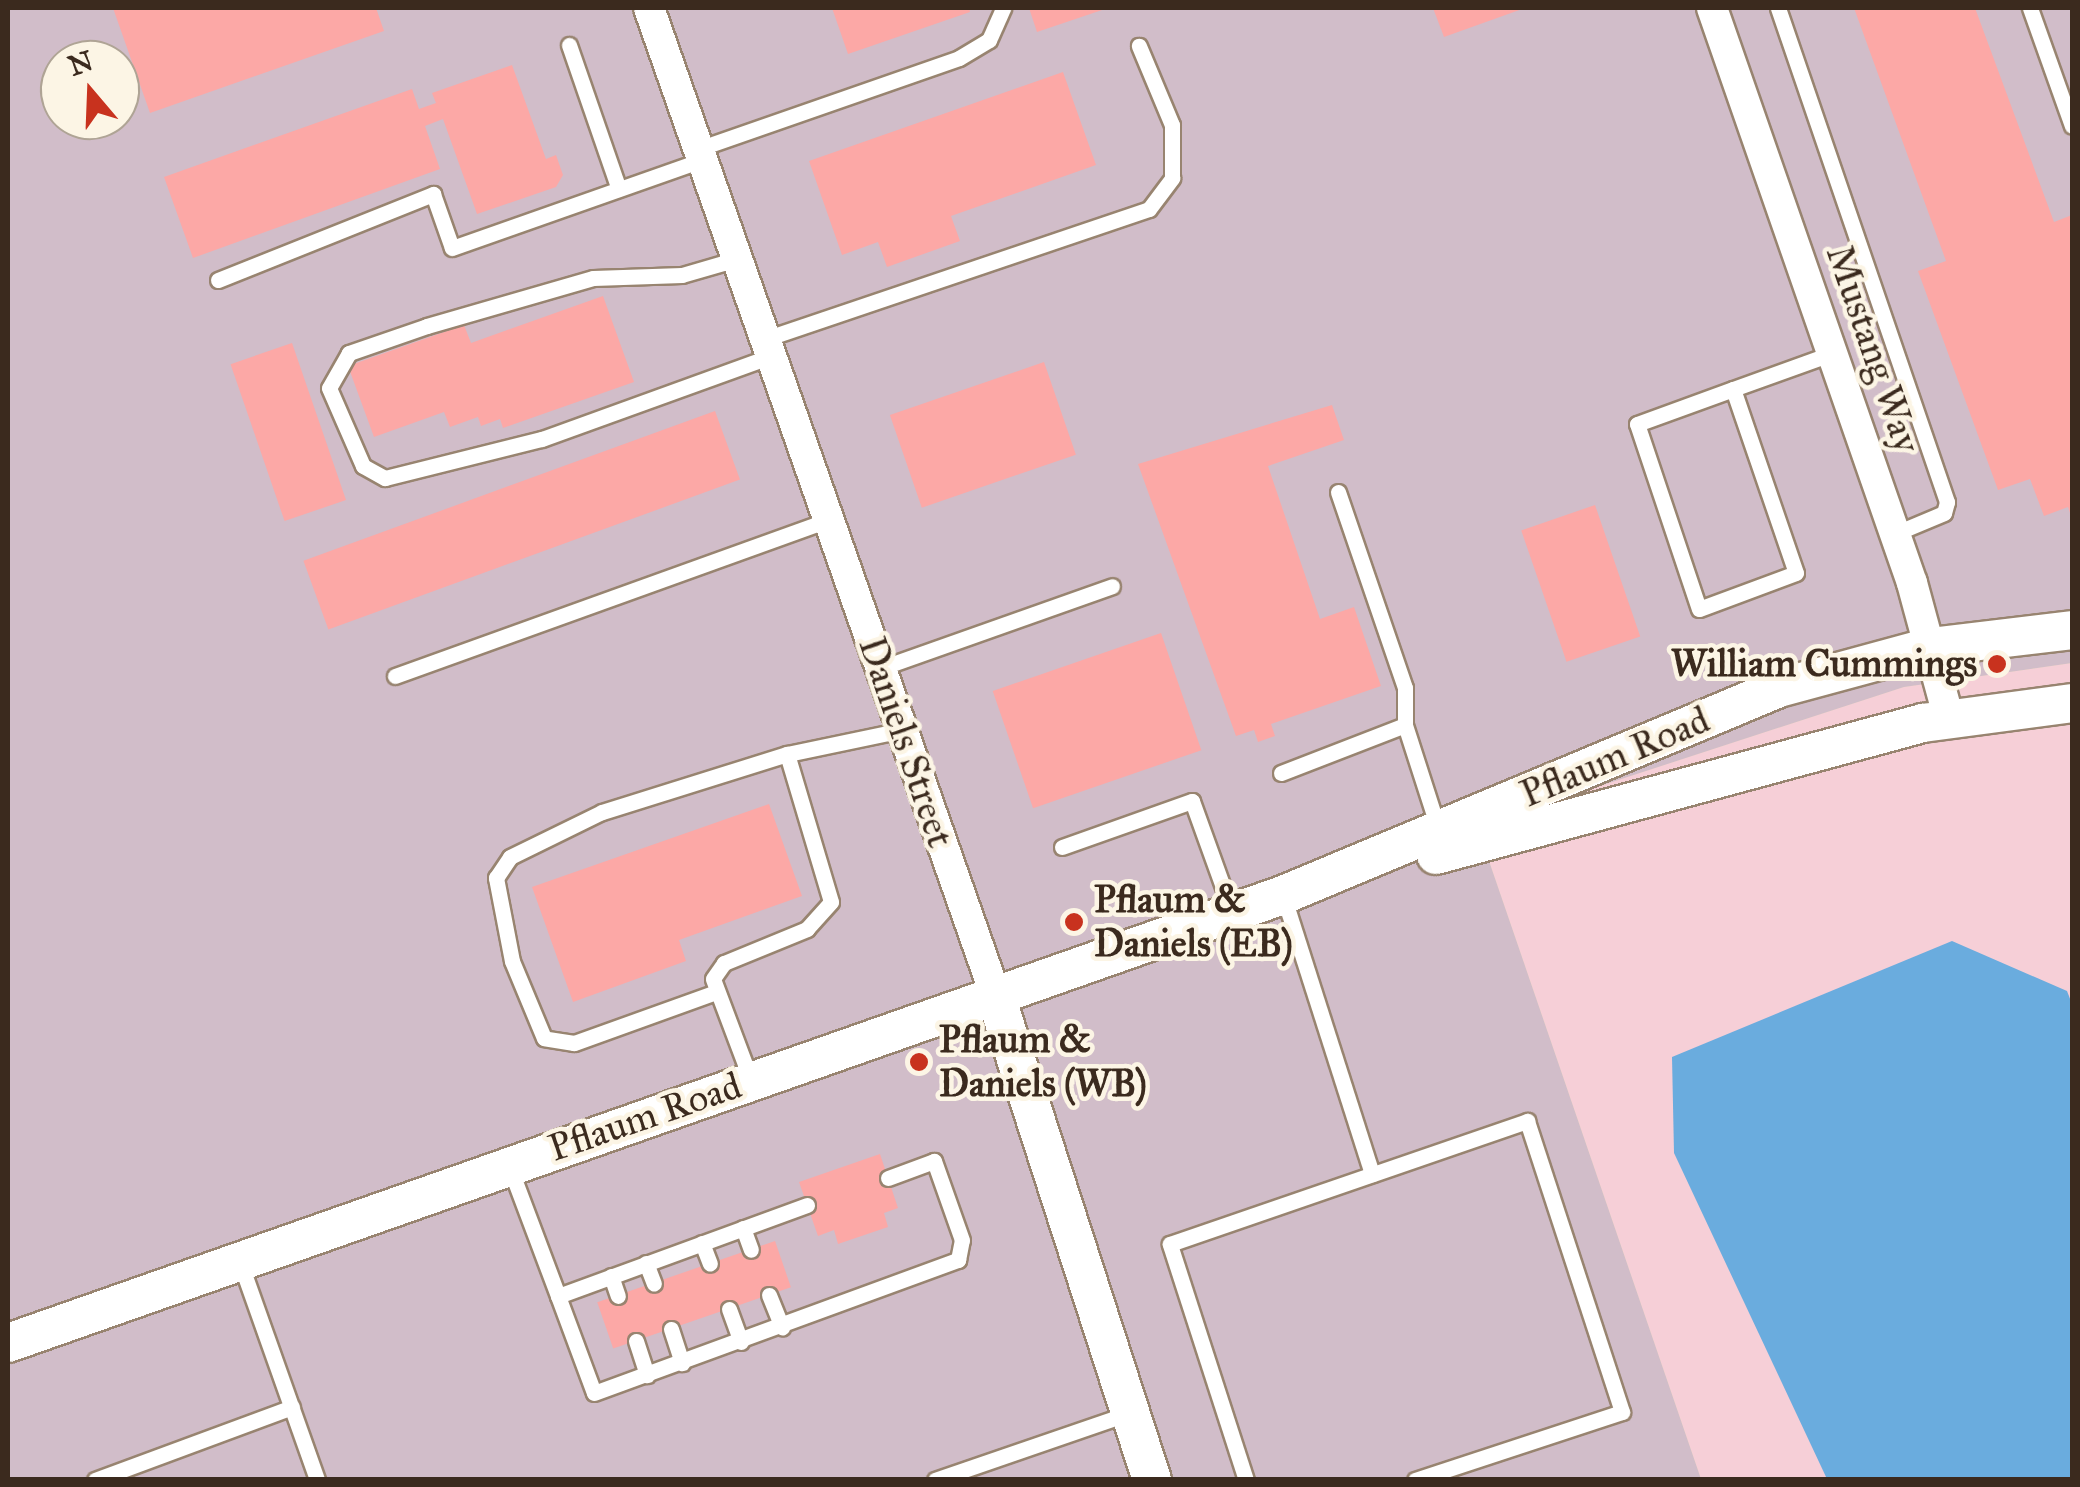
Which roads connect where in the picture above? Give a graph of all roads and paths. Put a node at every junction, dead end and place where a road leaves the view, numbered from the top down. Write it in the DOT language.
graph roads {
  1 [pos="649,8"];
  2 [pos="1003,8"];
  3 [pos="1778,8"];
  4 [pos="2030,8"];
  5 [pos="1719,10"];
  6 [pos="569,44"];
  7 [pos="1139,46"];
  8 [pos="2072,126"];
  9 [pos="700,154"];
  10 [pos="619,189"];
  11 [pos="737,259"];
  12 [pos="218,280"];
  13 [pos="768,348"];
  14 [pos="1832,353"];
  15 [pos="1732,389"];
  16 [pos="1338,492"];
  17 [pos="828,520"];
  18 [pos="1894,534"];
  19 [pos="1112,586"];
  20 [pos="2072,630"];
  21 [pos="1930,646"];
  22 [pos="880,668"];
  23 [pos="396,676"];
  24 [pos="2072,703"];
  25 [pos="1949,719"];
  26 [pos="1405,725"];
  27 [pos="902,730"];
  28 [pos="787,754"];
  29 [pos="1281,772"];
  30 [pos="1439,832"];
  31 [pos="1062,847"];
  32 [pos="1284,894"];
  33 [pos="1232,912"];
  34 [pos="716,992"];
  35 [pos="995,994"];
  36 [pos="751,1080"];
  37 [pos="509,1164"];
  38 [pos="1372,1174"];
  39 [pos="888,1178"];
  40 [pos="807,1205"];
  41 [pos="742,1228"];
  42 [pos="702,1243"];
  43 [pos="751,1250"];
  44 [pos="240,1260"];
  45 [pos="646,1264"];
  46 [pos="710,1264"];
  47 [pos="611,1276"];
  48 [pos="654,1284"];
  49 [pos="769,1295"];
  50 [pos="558,1296"];
  51 [pos="618,1296"];
  52 [pos="729,1308"];
  53 [pos="671,1328"];
  54 [pos="782,1328"];
  55 [pos="636,1341"];
  56 [pos="741,1342"];
  57 [pos="8,1343"];
  58 [pos="682,1362"];
  59 [pos="646,1375"];
  60 [pos="292,1406"];
  61 [pos="1126,1414"];
  62 [pos="962,1474"];
  63 [pos="95,1480"];
  64 [pos="317,1480"];
  65 [pos="935,1480"];
  66 [pos="1152,1480"];
  67 [pos="1246,1480"];
  68 [pos="1415,1480"];
  1 -- 9 [label="street, Daniels Street"];
  2 -- 9 [label="lane"];
  3 -- 18 [label="lane"];
  4 -- 8 [label="lane"];
  5 -- 14 [label="street, Mustang Way"];
  6 -- 10 [label="lane"];
  7 -- 13 [label="lane"];
  9 -- 10 [label="lane"];
  9 -- 11 [label="street, Daniels Street"];
  10 -- 12 [label="lane"];
  11 -- 13 [label="street, Daniels Street"];
  11 -- 13 [label="lane"];
  13 -- 17 [label="street, Daniels Street"];
  14 -- 15 [label="lane"];
  14 -- 18 [label="street, Mustang Way"];
  15 -- 15 [label="lane"];
  16 -- 26 [label="lane"];
  17 -- 22 [label="street, Daniels Street"];
  17 -- 23 [label="lane"];
  18 -- 21 [label="street, Mustang Way"];
  19 -- 22 [label="lane"];
  20 -- 21 [label="street, Pflaum Road"];
  21 -- 25 [label="street, Mustang Way"];
  21 -- 30 [label="street, Pflaum Road"];
  22 -- 27 [label="street, Daniels Street"];
  24 -- 25 [label="street, Pflaum Road"];
  25 -- 32 [label="street, Pflaum Road"];
  26 -- 29 [label="lane"];
  26 -- 30 [label="lane"];
  27 -- 28 [label="lane"];
  27 -- 35 [label="street, Daniels Street"];
  28 -- 34 [label="lane"];
  28 -- 34 [label="lane"];
  30 -- 32 [label="street, Pflaum Road"];
  31 -- 33 [label="lane"];
  32 -- 33 [label="street, Pflaum Road"];
  32 -- 38 [label="lane"];
  33 -- 35 [label="street, Pflaum Road"];
  34 -- 36 [label="lane"];
  35 -- 36 [label="street, Pflaum Road"];
  35 -- 61 [label="street, Daniels Street"];
  36 -- 37 [label="street, Pflaum Road"];
  37 -- 44 [label="street, Pflaum Road"];
  37 -- 50 [label="lane"];
  38 -- 67 [label="lane"];
  38 -- 68 [label="lane"];
  39 -- 54 [label="lane"];
  40 -- 41 [label="lane"];
  41 -- 42 [label="lane"];
  41 -- 43 [label="lane"];
  42 -- 45 [label="lane"];
  42 -- 46 [label="lane"];
  44 -- 57 [label="street, Pflaum Road"];
  44 -- 60 [label="lane"];
  45 -- 47 [label="lane"];
  45 -- 48 [label="lane"];
  47 -- 50 [label="lane"];
  47 -- 51 [label="lane"];
  49 -- 54 [label="lane"];
  50 -- 59 [label="lane"];
  52 -- 56 [label="lane"];
  53 -- 58 [label="lane"];
  54 -- 56 [label="lane"];
  55 -- 59 [label="lane"];
  56 -- 58 [label="lane"];
  58 -- 59 [label="lane"];
  60 -- 63 [label="lane"];
  60 -- 64 [label="lane"];
  61 -- 62 [label="lane"];
  61 -- 66 [label="street, Daniels Street"];
  62 -- 65 [label="lane"];
}
